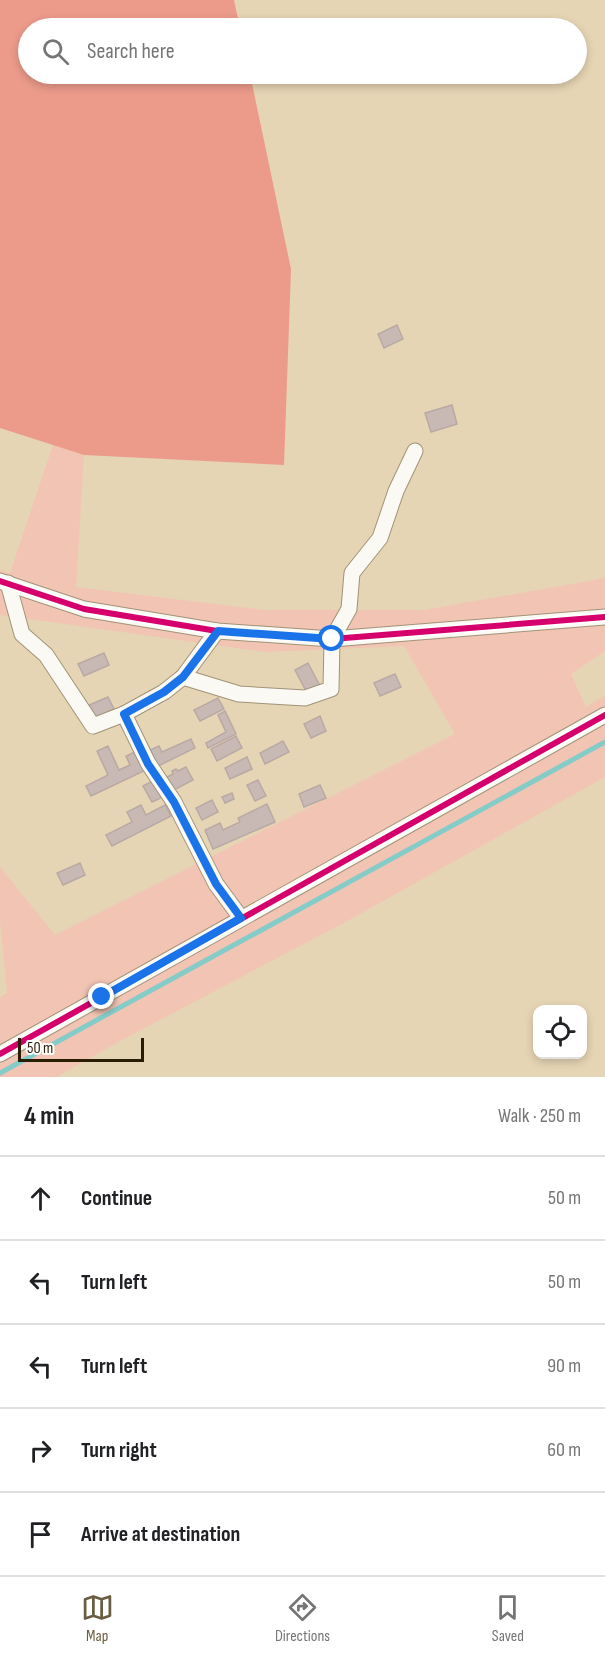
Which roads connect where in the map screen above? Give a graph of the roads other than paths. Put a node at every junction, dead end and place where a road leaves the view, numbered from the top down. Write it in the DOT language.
graph roads {
  1 [pos="415,452"];
  2 [pos="4,582"];
  3 [pos="605,617"];
  4 [pos="218,631"];
  5 [pos="332,639"];
  6 [pos="183,677"];
  7 [pos="124,714"];
  8 [pos="605,715"];
  9 [pos="241,918"];
  10 [pos="0,1054"];
  1 -- 5 [label="street"];
  2 -- 4 [label="street"];
  2 -- 7 [label="street"];
  3 -- 5 [label="street"];
  4 -- 5 [label="street"];
  4 -- 6 [label="street"];
  5 -- 6 [label="street"];
  6 -- 7 [label="street"];
  7 -- 9 [label="street"];
  8 -- 9 [label="street"];
  9 -- 10 [label="street"];
}
